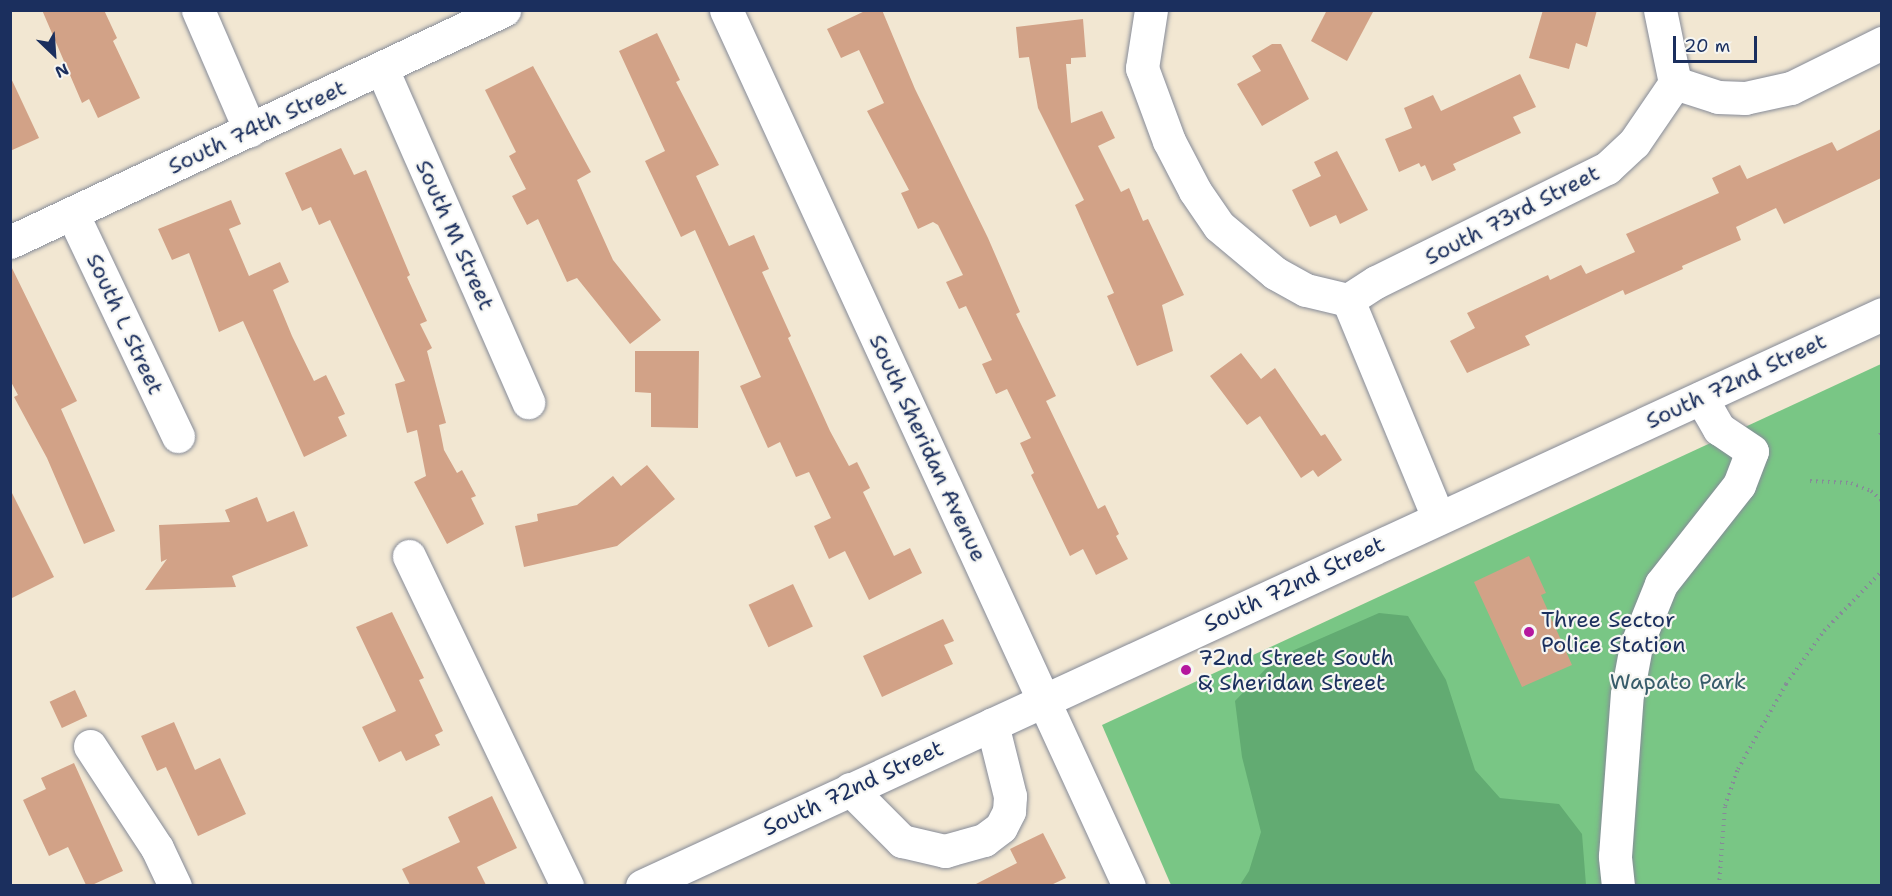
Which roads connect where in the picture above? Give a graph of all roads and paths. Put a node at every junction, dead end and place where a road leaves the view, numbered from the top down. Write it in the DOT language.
graph roads {
  1 [pos="198,10"];
  2 [pos="504,10"];
  3 [pos="726,10"];
  4 [pos="1151,10"];
  5 [pos="1660,10"];
  6 [pos="1881,43"];
  7 [pos="382,69"];
  8 [pos="1675,83"];
  9 [pos="250,130"];
  10 [pos="72,213"];
  11 [pos="10,242"];
  12 [pos="1348,300"];
  13 [pos="1881,314"];
  14 [pos="1701,398"];
  15 [pos="528,402"];
  16 [pos="178,436"];
  17 [pos="1810,481"];
  18 [pos="1881,501"];
  19 [pos="1438,517"];
  20 [pos="409,556"];
  21 [pos="1881,571"];
  22 [pos="1044,700"];
  23 [pos="992,724"];
  24 [pos="90,747"];
  25 [pos="850,789"];
  26 [pos="658,882"];
  27 [pos="175,885"];
  28 [pos="567,885"];
  29 [pos="1129,885"];
  30 [pos="1618,885"];
  31 [pos="1719,885"];
  1 -- 9 [label="street"];
  2 -- 7 [label="street, South 74th Street"];
  3 -- 22 [label="street, South Sheridan Avenue"];
  4 -- 12 [label="street"];
  5 -- 8 [label="street"];
  6 -- 8 [label="street"];
  7 -- 9 [label="street, South 74th Street"];
  7 -- 15 [label="street, South M Street"];
  8 -- 12 [label="street, South 73rd Street"];
  9 -- 10 [label="street, South 74th Street"];
  10 -- 11 [label="street, South 74th Street"];
  10 -- 16 [label="street, South L Street"];
  12 -- 19 [label="street"];
  13 -- 14 [label="street, South 72nd Street"];
  14 -- 19 [label="street, South 72nd Street"];
  14 -- 30 [label="street"];
  17 -- 18 [label="path"];
  19 -- 22 [label="street, South 72nd Street"];
  20 -- 28 [label="street"];
  21 -- 31 [label="path"];
  22 -- 23 [label="street, South 72nd Street"];
  22 -- 29 [label="street, South Sheridan Avenue"];
  23 -- 25 [label="street, South 72nd Street"];
  23 -- 25 [label="street"];
  24 -- 27 [label="street"];
  25 -- 26 [label="street, South 72nd Street"];
}
